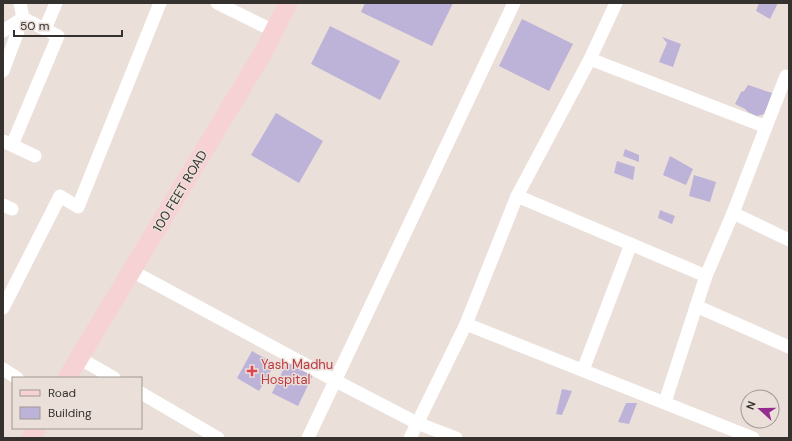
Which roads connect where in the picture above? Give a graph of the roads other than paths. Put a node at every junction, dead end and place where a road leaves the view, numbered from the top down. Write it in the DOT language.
graph roads {
  1 [pos="20,3"];
  2 [pos="56,3"];
  3 [pos="160,3"];
  4 [pos="217,3"];
  5 [pos="288,3"];
  6 [pos="514,3"];
  7 [pos="616,3"];
  8 [pos="23,18"];
  9 [pos="45,29"];
  10 [pos="3,31"];
  11 [pos="274,32"];
  12 [pos="590,59"];
  13 [pos="3,71"];
  14 [pos="786,76"];
  15 [pos="766,127"];
  16 [pos="7,143"];
  17 [pos="35,156"];
  18 [pos="517,196"];
  19 [pos="733,213"];
  20 [pos="789,240"];
  21 [pos="631,244"];
  22 [pos="132,271"];
  23 [pos="706,276"];
  24 [pos="696,306"];
  25 [pos="3,308"];
  26 [pos="466,324"];
  27 [pos="789,347"];
  28 [pos="80,358"];
  29 [pos="3,369"];
  30 [pos="583,370"];
  31 [pos="15,377"];
  32 [pos="69,377"];
  33 [pos="112,377"];
  34 [pos="334,380"];
  35 [pos="142,395"];
  36 [pos="665,402"];
  37 [pos="417,423"];
  38 [pos="36,429"];
  39 [pos="31,438"];
  40 [pos="218,438"];
  41 [pos="308,438"];
  42 [pos="410,438"];
  43 [pos="456,438"];
  44 [pos="753,438"];
  1 -- 8 [label="street"];
  2 -- 9 [label="street"];
  3 -- 25 [label="street"];
  4 -- 11 [label="street"];
  5 -- 11 [label="main road, 100 FEET ROAD"];
  6 -- 34 [label="street"];
  7 -- 12 [label="street"];
  8 -- 9 [label="street"];
  8 -- 10 [label="street"];
  8 -- 13 [label="street"];
  9 -- 16 [label="street"];
  11 -- 22 [label="main road, 100 FEET ROAD"];
  12 -- 15 [label="street"];
  12 -- 18 [label="street"];
  14 -- 15 [label="street"];
  15 -- 19 [label="street"];
  16 -- 17 [label="street"];
  18 -- 21 [label="street"];
  18 -- 26 [label="street"];
  19 -- 20 [label="street"];
  19 -- 23 [label="street"];
  21 -- 23 [label="street"];
  21 -- 30 [label="street"];
  22 -- 28 [label="main road, 100 FEET ROAD"];
  22 -- 34 [label="street"];
  23 -- 24 [label="street"];
  24 -- 27 [label="street"];
  24 -- 36 [label="street"];
  26 -- 30 [label="street"];
  26 -- 37 [label="street"];
  28 -- 32 [label="main road, 100 FEET ROAD"];
  28 -- 33 [label="street"];
  29 -- 31 [label="street"];
  30 -- 36 [label="street"];
  34 -- 37 [label="street"];
  34 -- 41 [label="street"];
  35 -- 40 [label="street"];
  36 -- 44 [label="street"];
  37 -- 42 [label="street"];
  37 -- 43 [label="street"];
  38 -- 39 [label="main road"];
}
